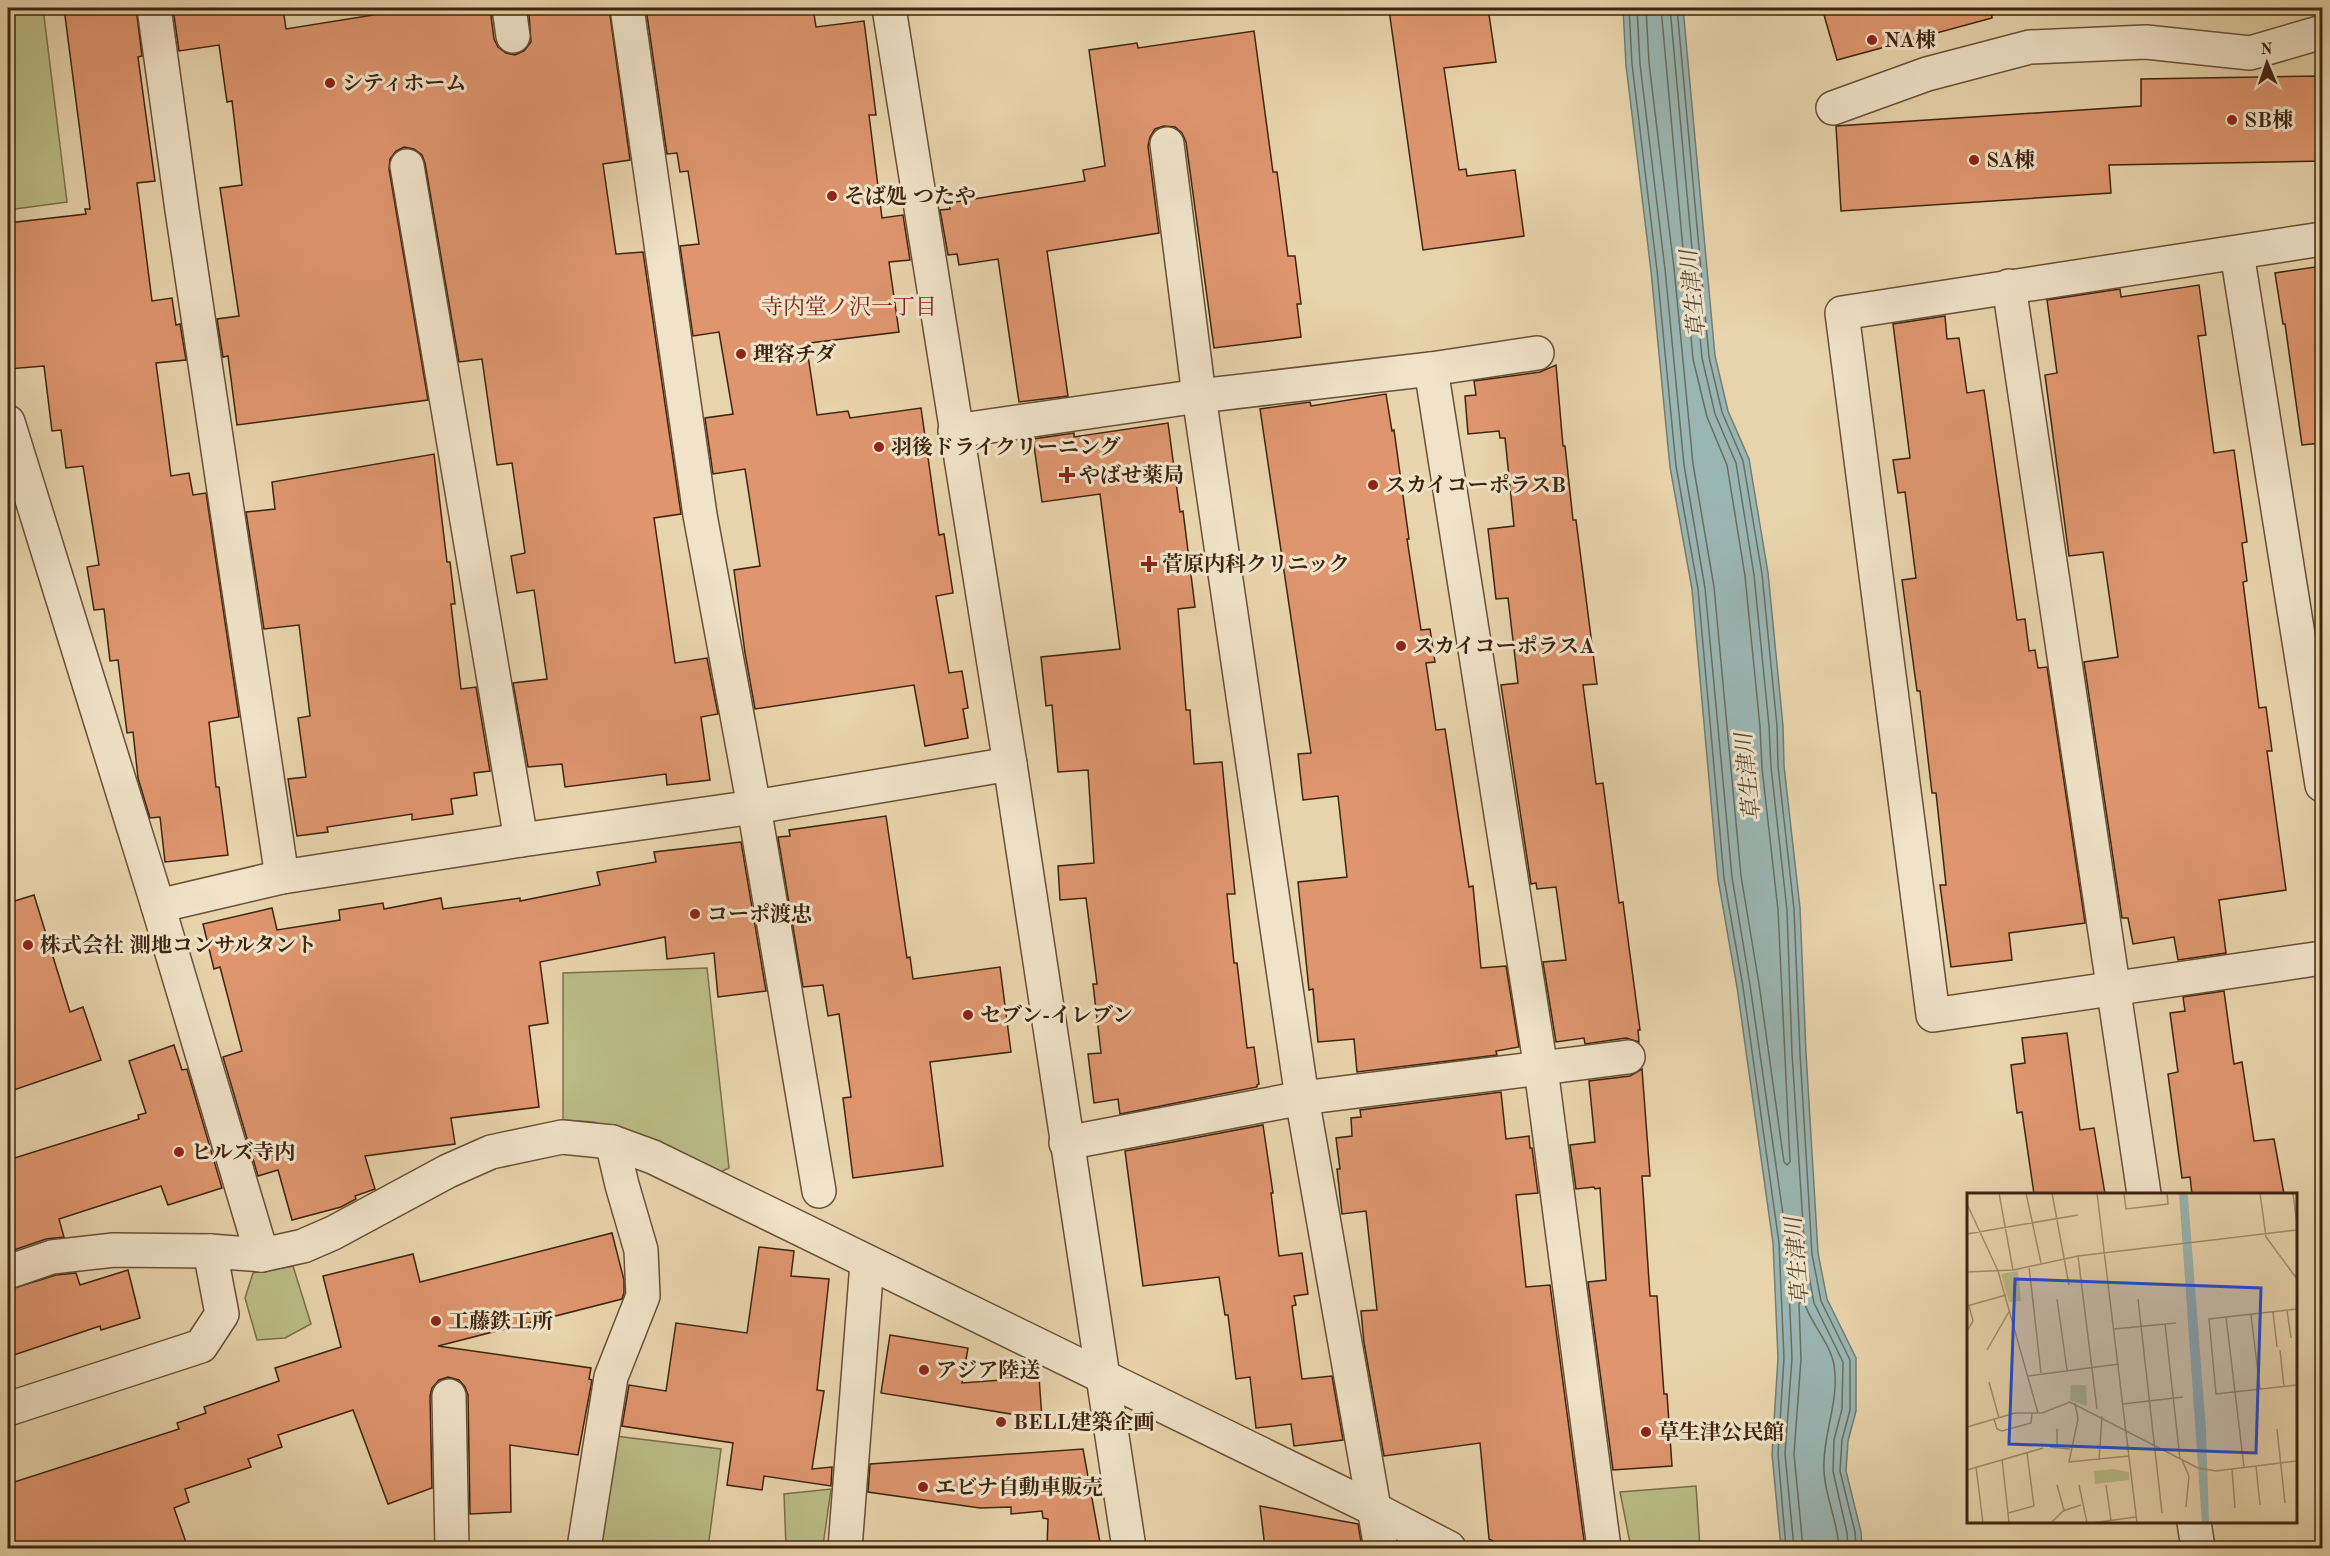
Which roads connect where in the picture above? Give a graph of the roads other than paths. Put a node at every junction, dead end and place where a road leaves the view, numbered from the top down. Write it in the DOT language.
graph roads {
  1 [pos="154,8"];
  2 [pos="627,8"];
  3 [pos="889,8"];
  4 [pos="2322,32"];
  5 [pos="1833,108"];
  6 [pos="1167,144"];
  7 [pos="407,166"];
  8 [pos="2322,239"];
  9 [pos="2237,253"];
  10 [pos="2009,286"];
  11 [pos="1537,353"];
  12 [pos="1431,369"];
  13 [pos="1199,396"];
  14 [pos="8,422"];
  15 [pos="956,431"];
  16 [pos="1010,764"];
  17 [pos="2322,785"];
  18 [pos="754,807"];
  19 [pos="521,840"];
  20 [pos="282,877"];
  21 [pos="158,906"];
  22 [pos="2322,958"];
  23 [pos="2113,989"];
  24 [pos="1629,1057"];
  25 [pos="1541,1069"];
  26 [pos="1302,1098"];
  27 [pos="612,1142"];
  28 [pos="1066,1143"];
  29 [pos="819,1191"];
  30 [pos="2144,1193"];
  31 [pos="210,1251"];
  32 [pos="262,1255"];
  33 [pos="867,1263"];
  34 [pos="8,1272"];
  35 [pos="1104,1378"];
  36 [pos="448,1396"];
  37 [pos="8,1408"];
  38 [pos="1376,1510"];
  39 [pos="2194,1523"];
  40 [pos="452,1548"];
  41 [pos="584,1548"];
  42 [pos="845,1548"];
  43 [pos="1129,1548"];
  44 [pos="1381,1548"];
  45 [pos="1449,1548"];
  46 [pos="1604,1548"];
  47 [pos="2198,1548"];
  1 -- 20 [label="street"];
  2 -- 18 [label="street"];
  3 -- 15 [label="street"];
  4 -- 5 [label="street"];
  6 -- 13 [label="street"];
  7 -- 19 [label="street"];
  8 -- 9 [label="street"];
  9 -- 10 [label="street"];
  9 -- 17 [label="street"];
  10 -- 23 [label="street"];
  10 -- 23 [label="street"];
  11 -- 12 [label="street"];
  12 -- 13 [label="street"];
  12 -- 25 [label="street"];
  13 -- 15 [label="street"];
  13 -- 26 [label="street"];
  14 -- 21 [label="street"];
  15 -- 16 [label="street"];
  16 -- 18 [label="street"];
  16 -- 28 [label="street"];
  18 -- 19 [label="street"];
  18 -- 29 [label="street"];
  19 -- 20 [label="street"];
  20 -- 21 [label="street"];
  21 -- 32 [label="street"];
  22 -- 23 [label="street"];
  23 -- 30 [label="street"];
  24 -- 25 [label="street"];
  25 -- 26 [label="street"];
  25 -- 46 [label="street"];
  26 -- 28 [label="street"];
  26 -- 38 [label="street"];
  27 -- 32 [label="street"];
  27 -- 33 [label="street"];
  27 -- 41 [label="street"];
  28 -- 35 [label="street"];
  31 -- 32 [label="street"];
  31 -- 34 [label="street"];
  31 -- 37 [label="street"];
  33 -- 35 [label="street"];
  33 -- 42 [label="street"];
  35 -- 38 [label="street"];
  35 -- 43 [label="street"];
  36 -- 40 [label="street"];
  38 -- 44 [label="street"];
  38 -- 45 [label="street"];
  39 -- 47 [label="street"];
}
